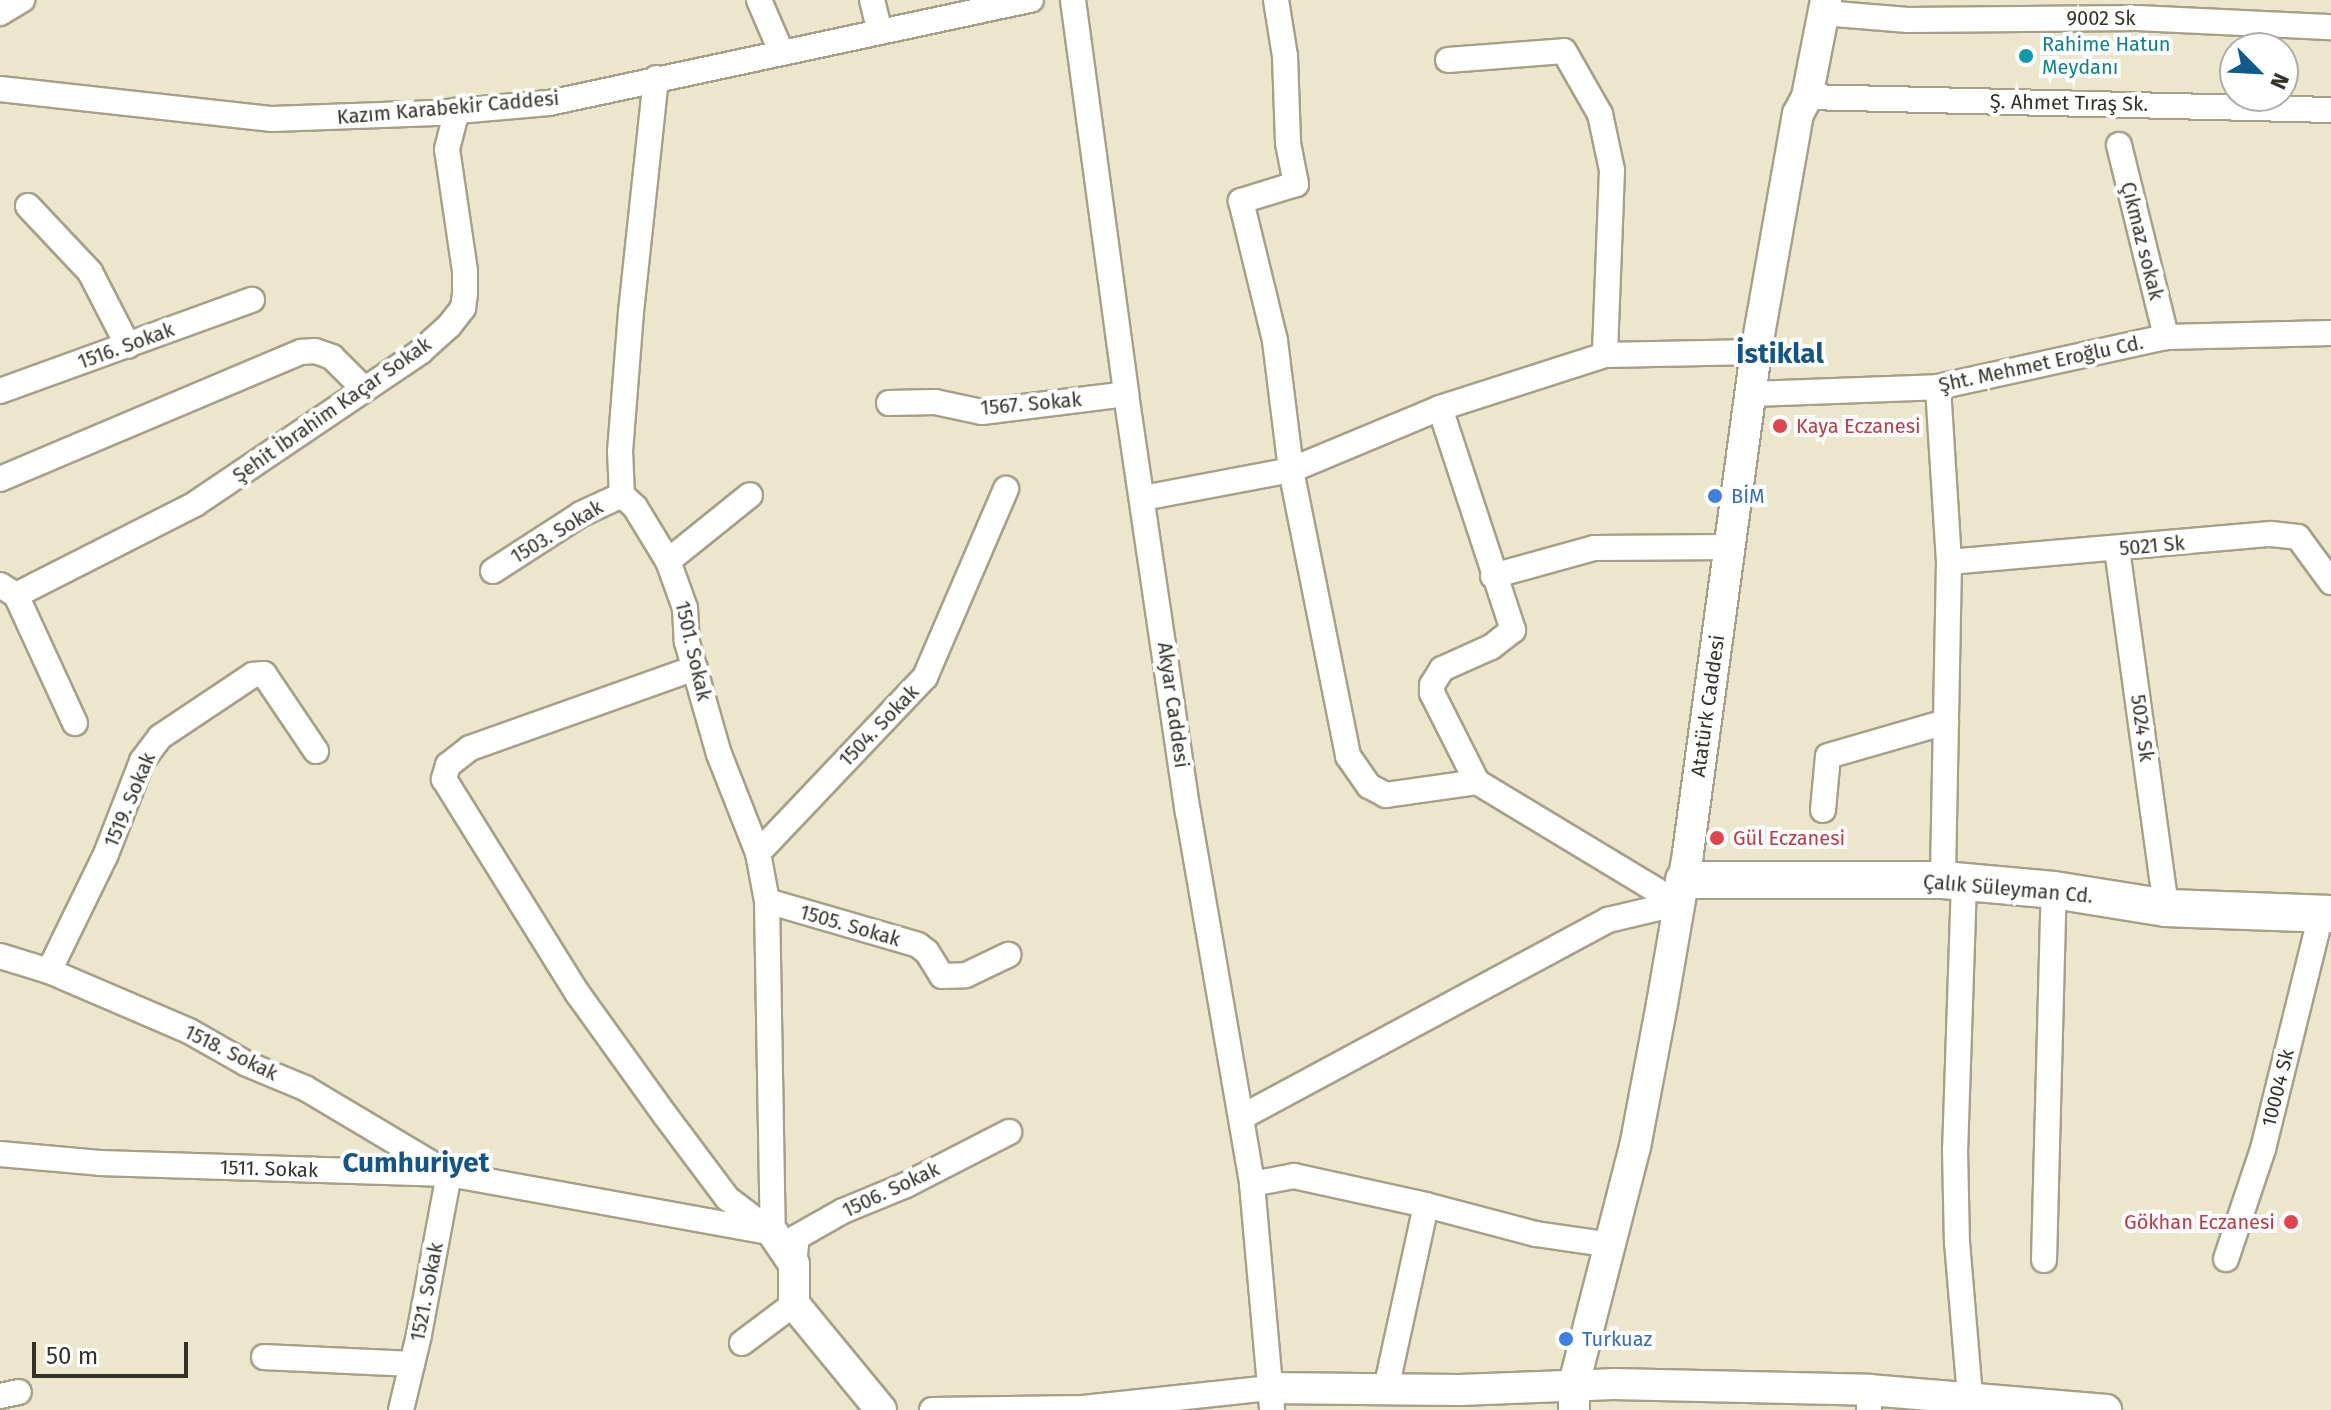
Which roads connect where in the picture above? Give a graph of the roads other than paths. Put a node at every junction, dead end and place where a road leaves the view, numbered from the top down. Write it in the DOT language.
graph roads {
  1 [pos="22,0"];
  2 [pos="759,0"];
  3 [pos="872,0"];
  4 [pos="1031,0"];
  5 [pos="1073,0"];
  6 [pos="1276,0"];
  7 [pos="1825,6"];
  8 [pos="2097,9"];
  9 [pos="0,13"];
  10 [pos="2331,27"];
  11 [pos="880,31"];
  12 [pos="781,51"];
  13 [pos="1448,60"];
  14 [pos="656,78"];
  15 [pos="0,89"];
  16 [pos="1807,97"];
  17 [pos="457,110"];
  18 [pos="2331,110"];
  19 [pos="2119,145"];
  20 [pos="28,206"];
  21 [pos="252,300"];
  22 [pos="2331,333"];
  23 [pos="2166,337"];
  24 [pos="128,346"];
  25 [pos="1756,352"];
  26 [pos="1605,355"];
  27 [pos="1938,387"];
  28 [pos="364,389"];
  29 [pos="0,391"];
  30 [pos="1126,394"];
  31 [pos="1751,394"];
  32 [pos="889,403"];
  33 [pos="1440,408"];
  34 [pos="1291,470"];
  35 [pos="0,479"];
  36 [pos="1006,489"];
  37 [pos="622,495"];
  38 [pos="750,495"];
  39 [pos="1143,498"];
  40 [pos="1730,547"];
  41 [pos="2117,549"];
  42 [pos="668,561"];
  43 [pos="1949,562"];
  44 [pos="493,571"];
  45 [pos="1493,576"];
  46 [pos="2331,582"];
  47 [pos="8,590"];
  48 [pos="695,668"];
  49 [pos="1946,722"];
  50 [pos="75,723"];
  51 [pos="316,751"];
  52 [pos="1477,782"];
  53 [pos="1823,810"];
  54 [pos="758,853"];
  55 [pos="1953,881"];
  56 [pos="2054,890"];
  57 [pos="1679,896"];
  58 [pos="767,901"];
  59 [pos="2166,908"];
  60 [pos="2326,914"];
  61 [pos="1008,955"];
  62 [pos="0,956"];
  63 [pos="49,971"];
  64 [pos="1242,1117"];
  65 [pos="1009,1132"];
  66 [pos="0,1154"];
  67 [pos="449,1174"];
  68 [pos="1252,1184"];
  69 [pos="1426,1205"];
  70 [pos="773,1233"];
  71 [pos="1611,1245"];
  72 [pos="2226,1259"];
  73 [pos="2044,1260"];
  74 [pos="794,1264"];
  75 [pos="794,1304"];
  76 [pos="742,1343"];
  77 [pos="264,1357"];
  78 [pos="412,1364"];
  79 [pos="1386,1389"];
  80 [pos="1574,1397"];
  81 [pos="1970,1398"];
  82 [pos="1270,1399"];
  83 [pos="1869,1400"];
  84 [pos="1083,1409"];
  85 [pos="401,1410"];
  86 [pos="881,1410"];
  87 [pos="932,1410"];
  88 [pos="2106,1410"];
  1 -- 9 [label="street"];
  2 -- 12 [label="street"];
  3 -- 11 [label="street"];
  4 -- 11 [label="street, Kazım Karabekir Caddesi"];
  5 -- 30 [label="street, Akyar Caddesi"];
  6 -- 34 [label="street"];
  7 -- 8 [label="street, 9002 Sk"];
  7 -- 16 [label="street, Atatürk Caddesi"];
  8 -- 10 [label="street, 9002 Sk"];
  11 -- 12 [label="street, Kazım Karabekir Caddesi"];
  12 -- 14 [label="street, Kazım Karabekir Caddesi"];
  13 -- 26 [label="street"];
  14 -- 17 [label="street, Kazım Karabekir Caddesi"];
  14 -- 37 [label="street"];
  15 -- 17 [label="street, Kazım Karabekir Caddesi"];
  16 -- 18 [label="street, Ş. Ahmet Tıraş Sk."];
  16 -- 25 [label="street, Atatürk Caddesi"];
  17 -- 28 [label="street, Şehit İbrahim Kaçar Sokak"];
  19 -- 23 [label="street, Çıkmaz sokak"];
  20 -- 24 [label="street"];
  21 -- 24 [label="street, 1516. Sokak"];
  22 -- 23 [label="street, Şht. Mehmet Eroğlu Cd."];
  23 -- 27 [label="street, Şht. Mehmet Eroğlu Cd."];
  24 -- 29 [label="street, 1516. Sokak"];
  25 -- 26 [label="street"];
  25 -- 31 [label="street, Atatürk Caddesi"];
  26 -- 33 [label="street"];
  27 -- 31 [label="street, Şht. Mehmet Eroğlu Cd."];
  27 -- 43 [label="street"];
  28 -- 35 [label="street"];
  28 -- 47 [label="street, Şehit İbrahim Kaçar Sokak"];
  30 -- 32 [label="street, 1567. Sokak"];
  30 -- 39 [label="street, Akyar Caddesi"];
  31 -- 40 [label="street, Atatürk Caddesi"];
  33 -- 34 [label="street"];
  33 -- 45 [label="street"];
  34 -- 39 [label="street"];
  34 -- 52 [label="street"];
  36 -- 54 [label="street, 1504. Sokak"];
  37 -- 42 [label="street, 1501. Sokak"];
  37 -- 44 [label="street, 1503. Sokak"];
  38 -- 42 [label="street"];
  39 -- 64 [label="street, Akyar Caddesi"];
  40 -- 45 [label="street"];
  40 -- 57 [label="street, Atatürk Caddesi"];
  41 -- 43 [label="street, 5021 Sk"];
  41 -- 46 [label="street, 5021 Sk"];
  41 -- 59 [label="street, 5024 Sk"];
  42 -- 48 [label="street, 1501. Sokak"];
  43 -- 49 [label="street"];
  45 -- 52 [label="street"];
  47 -- 50 [label="street"];
  48 -- 54 [label="street, 1501. Sokak"];
  48 -- 70 [label="street"];
  49 -- 53 [label="street"];
  49 -- 55 [label="street"];
  51 -- 63 [label="street, 1519. Sokak"];
  52 -- 57 [label="street"];
  54 -- 58 [label="street, 1501. Sokak"];
  55 -- 56 [label="main road, Çalık Süleyman Cd."];
  55 -- 57 [label="main road, Çalık Süleyman Cd."];
  55 -- 81 [label="street"];
  56 -- 59 [label="main road, Çalık Süleyman Cd."];
  56 -- 73 [label="street"];
  57 -- 64 [label="street"];
  57 -- 71 [label="street, Atatürk Caddesi"];
  58 -- 61 [label="street, 1505. Sokak"];
  58 -- 70 [label="street, 1501. Sokak"];
  59 -- 60 [label="main road, Çalık Süleyman Cd."];
  60 -- 72 [label="street, 10004 Sk"];
  62 -- 63 [label="street, 1518. Sokak"];
  63 -- 67 [label="street, 1518. Sokak"];
  64 -- 68 [label="street, Akyar Caddesi"];
  65 -- 74 [label="street, 1506. Sokak"];
  66 -- 67 [label="street, 1511. Sokak"];
  67 -- 70 [label="street, 1511. Sokak"];
  67 -- 78 [label="street, 1521. Sokak"];
  68 -- 69 [label="street"];
  68 -- 82 [label="street, Akyar Caddesi"];
  69 -- 71 [label="street"];
  69 -- 79 [label="street"];
  70 -- 74 [label="street"];
  71 -- 80 [label="street, Atatürk Caddesi"];
  74 -- 75 [label="street"];
  75 -- 76 [label="street"];
  75 -- 86 [label="street"];
  77 -- 78 [label="street"];
  78 -- 85 [label="street, 1521. Sokak"];
  79 -- 80 [label="street"];
  79 -- 82 [label="street"];
  80 -- 83 [label="street"];
  81 -- 83 [label="street"];
  81 -- 88 [label="street"];
  82 -- 84 [label="street"];
  84 -- 87 [label="street"];
}
